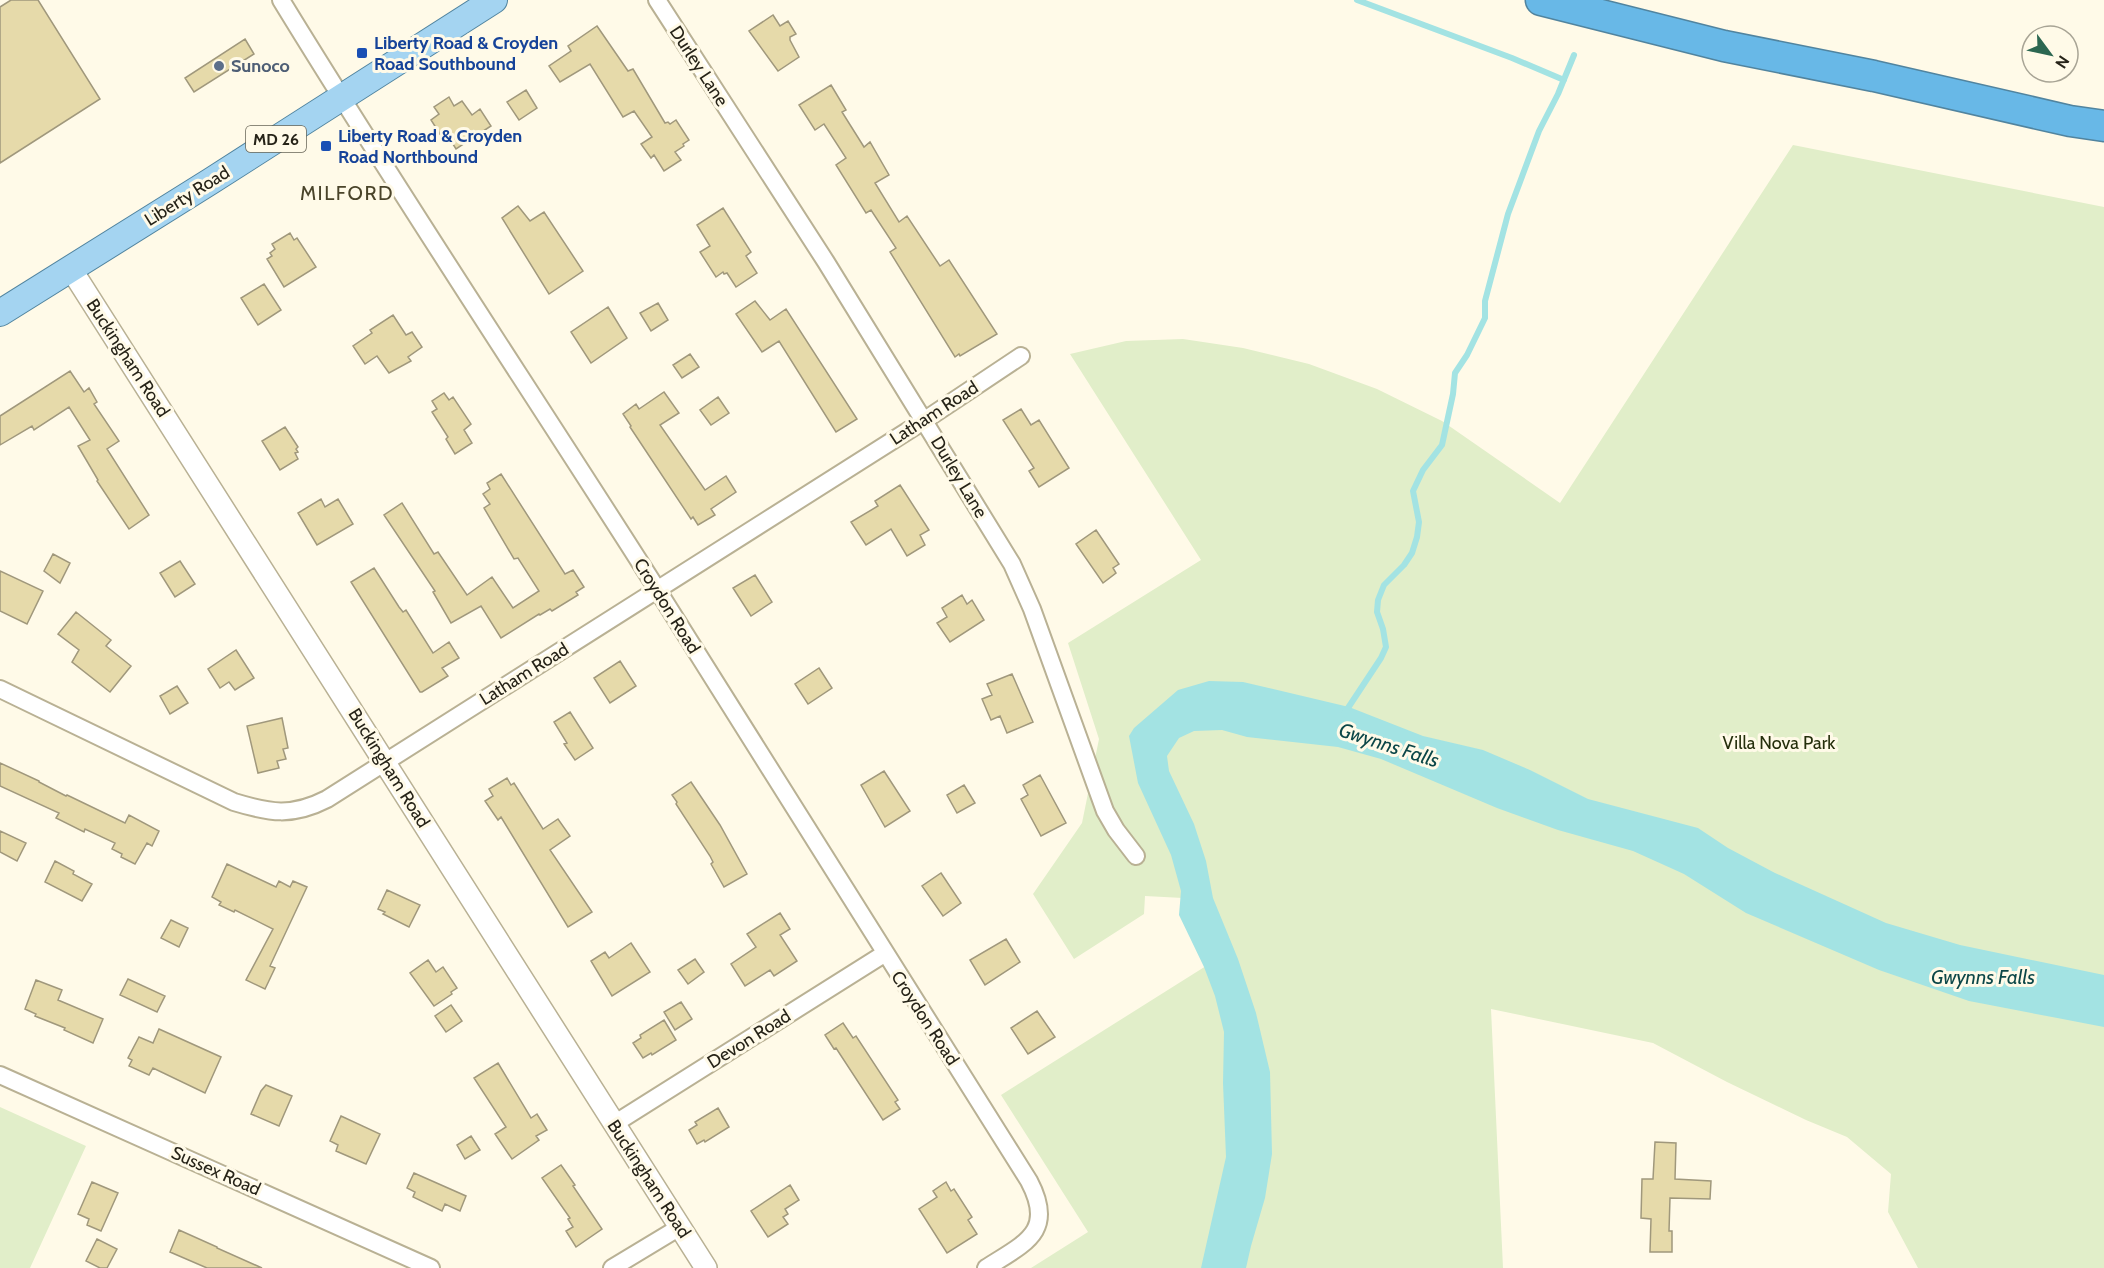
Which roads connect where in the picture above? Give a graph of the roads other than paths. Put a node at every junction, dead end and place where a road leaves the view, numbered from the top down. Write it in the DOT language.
graph roads {
  1 [pos="281,0"];
  2 [pos="494,0"];
  3 [pos="657,0"];
  4 [pos="1541,0"];
  5 [pos="341,98"];
  6 [pos="2104,126"];
  7 [pos="71,269"];
  8 [pos="0,313"];
  9 [pos="1021,356"];
  10 [pos="925,420"];
  11 [pos="657,589"];
  12 [pos="0,689"];
  13 [pos="385,762"];
  14 [pos="1136,856"];
  15 [pos="884,954"];
  16 [pos="0,1075"];
  17 [pos="614,1124"];
  18 [pos="680,1227"];
  19 [pos="431,1268"];
  20 [pos="612,1268"];
  21 [pos="706,1268"];
  22 [pos="986,1268"];
  1 -- 5 [label="street, Croydon Road"];
  2 -- 5 [label="main road, Liberty Road / MD 26"];
  3 -- 10 [label="street, Durley Lane"];
  4 -- 6 [label="highway"];
  5 -- 7 [label="main road, Liberty Road / MD 26"];
  5 -- 11 [label="street, Croydon Road"];
  7 -- 8 [label="main road, Liberty Road / MD 26"];
  7 -- 13 [label="street, Buckingham Road"];
  9 -- 10 [label="street, Latham Road"];
  10 -- 11 [label="street, Latham Road"];
  10 -- 14 [label="street, Durley Lane"];
  11 -- 13 [label="street, Latham Road"];
  11 -- 15 [label="street, Croydon Road"];
  12 -- 13 [label="street, Latham Road"];
  13 -- 17 [label="street, Buckingham Road"];
  15 -- 17 [label="street, Devon Road"];
  15 -- 22 [label="street, Croydon Road"];
  16 -- 19 [label="street, Sussex Road"];
  17 -- 18 [label="street, Buckingham Road"];
  18 -- 20 [label="street"];
  18 -- 21 [label="street, Buckingham Road"];
}
